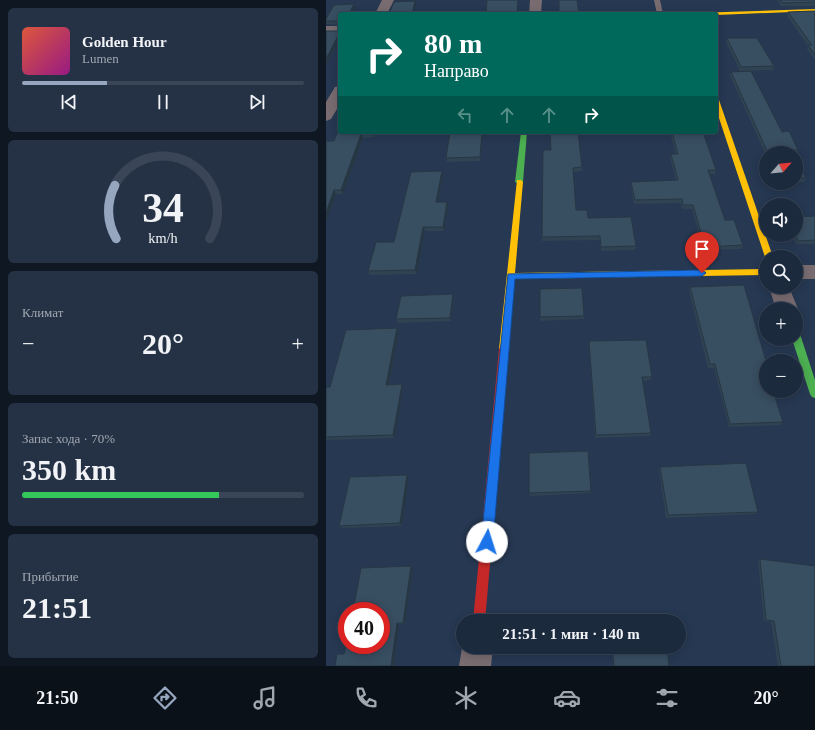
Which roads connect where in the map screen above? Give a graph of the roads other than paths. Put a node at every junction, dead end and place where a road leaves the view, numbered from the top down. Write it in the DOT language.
graph roads {
  1 [pos="388,0"];
  2 [pos="536,0"];
  3 [pos="657,0"];
  4 [pos="815,10"];
  5 [pos="382,12"];
  6 [pos="535,12"];
  7 [pos="660,12"];
  8 [pos="718,13"];
  9 [pos="326,30"];
  10 [pos="338,30"];
  11 [pos="338,94"];
  12 [pos="718,106"];
  13 [pos="326,116"];
  14 [pos="524,134"];
  15 [pos="767,250"];
  16 [pos="759,272"];
  17 [pos="803,272"];
  18 [pos="815,272"];
  19 [pos="511,276"];
  20 [pos="799,346"];
  21 [pos="815,394"];
  22 [pos="481,614"];
  23 [pos="476,654"];
  24 [pos="475,666"];
  1 -- 5 [label="street"];
  2 -- 6 [label="street"];
  3 -- 7 [label="lane"];
  4 -- 8 [label="street"];
  9 -- 10 [label="street"];
  11 -- 13 [label="street"];
  12 -- 15 [label="street"];
  14 -- 19 [label="street"];
  16 -- 19 [label="street"];
  17 -- 18 [label="street"];
  19 -- 22 [label="street"];
  20 -- 21 [label="street"];
  23 -- 24 [label="street"];
}
